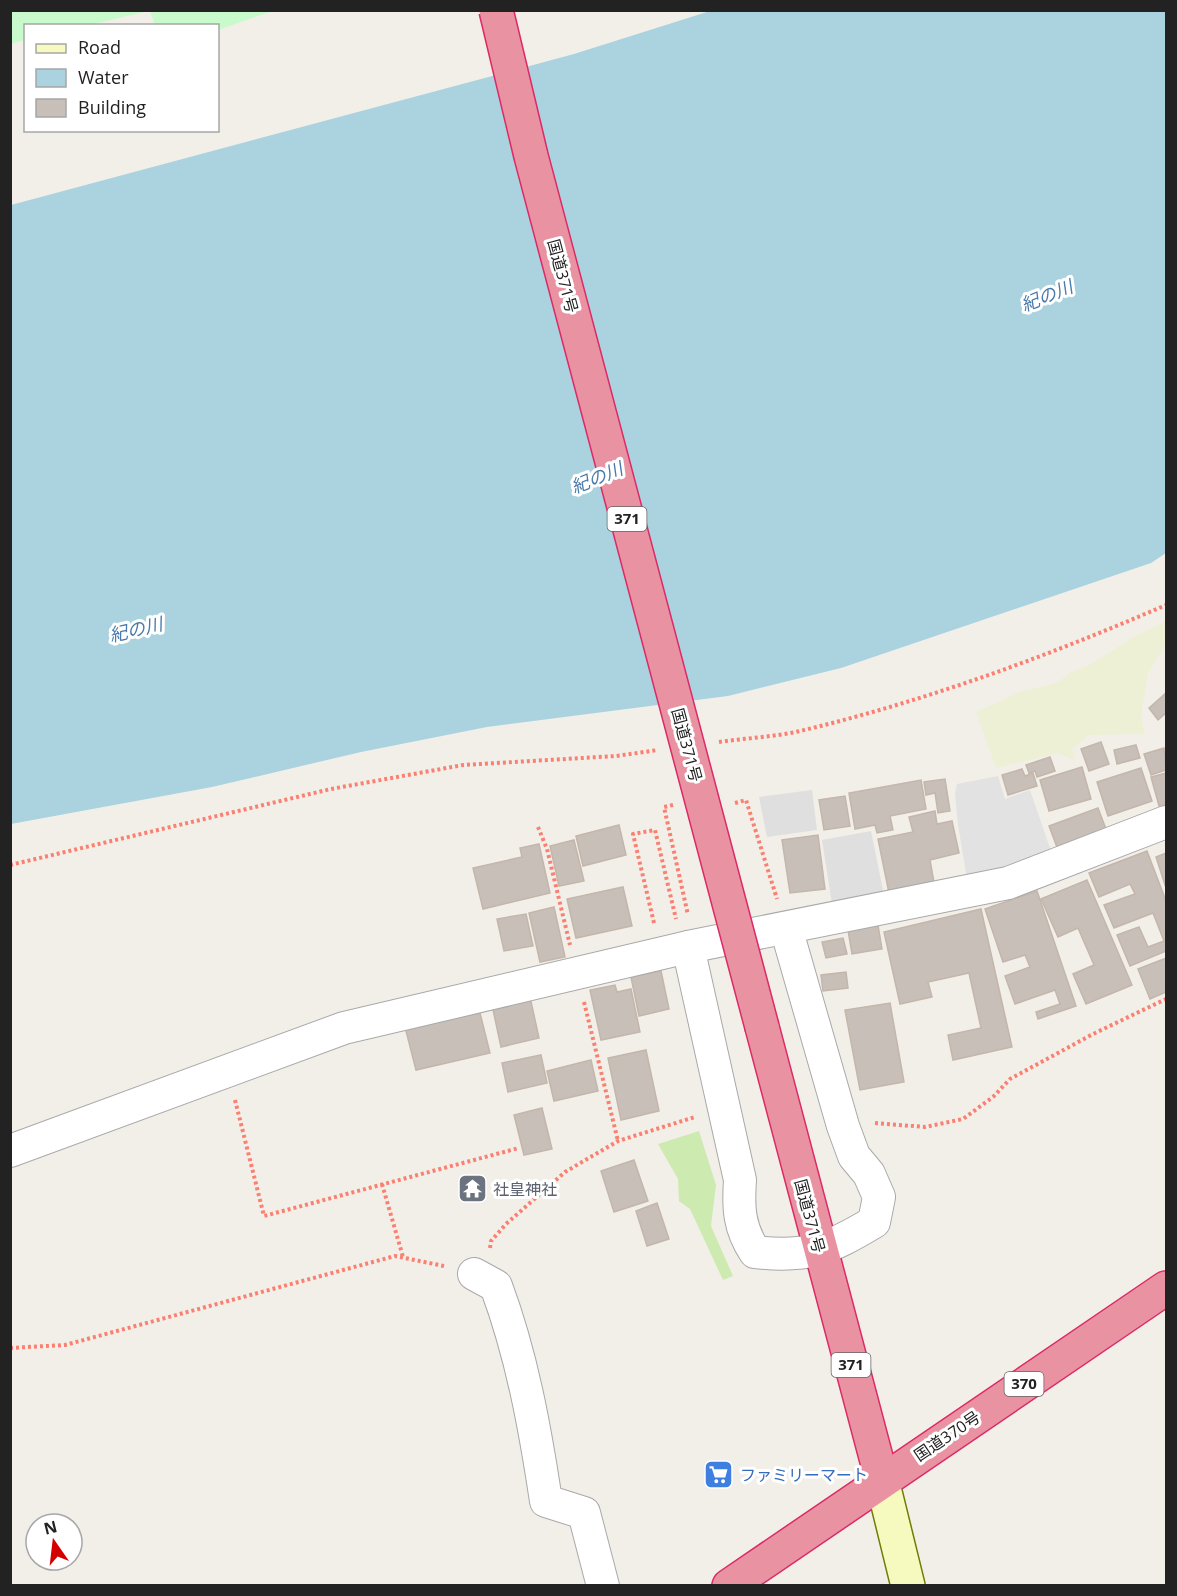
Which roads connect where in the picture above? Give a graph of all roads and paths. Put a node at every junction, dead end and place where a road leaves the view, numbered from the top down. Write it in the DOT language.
graph roads {
  1 [pos="495,10"];
  2 [pos="1167,605"];
  3 [pos="707,744"];
  4 [pos="661,750"];
  5 [pos="680,804"];
  6 [pos="728,804"];
  7 [pos="1167,822"];
  8 [pos="538,827"];
  9 [pos="10,865"];
  10 [pos="786,928"];
  11 [pos="679,938"];
  12 [pos="576,972"];
  13 [pos="1167,999"];
  14 [pos="227,1070"];
  15 [pos="706,1114"];
  16 [pos="866,1123"];
  17 [pos="618,1141"];
  18 [pos="519,1148"];
  19 [pos="10,1151"];
  20 [pos="382,1184"];
  21 [pos="819,1251"];
  22 [pos="403,1257"];
  23 [pos="478,1276"];
  24 [pos="1167,1288"];
  25 [pos="10,1348"];
  26 [pos="882,1480"];
  27 [pos="603,1586"];
  28 [pos="729,1586"];
  29 [pos="908,1586"];
  1 -- 21 [label="highway, 国道371号 / 371, bridge"];
  2 -- 3 [label="path"];
  4 -- 9 [label="path"];
  5 -- 11 [label="path"];
  6 -- 10 [label="path"];
  7 -- 10 [label="street"];
  8 -- 12 [label="path"];
  10 -- 11 [label="street"];
  10 -- 21 [label="street"];
  11 -- 11 [label="path"];
  11 -- 12 [label="street"];
  11 -- 21 [label="street"];
  12 -- 14 [label="street"];
  12 -- 17 [label="path"];
  13 -- 16 [label="path"];
  14 -- 19 [label="street"];
  14 -- 20 [label="path"];
  15 -- 17 [label="path"];
  17 -- 23 [label="path"];
  18 -- 20 [label="path"];
  20 -- 22 [label="path"];
  21 -- 26 [label="highway, 国道371号 / 371"];
  22 -- 23 [label="path"];
  22 -- 25 [label="path"];
  23 -- 27 [label="street"];
  24 -- 26 [label="highway, 国道370号 / 370"];
  26 -- 28 [label="highway, 国道370号 / 370"];
  26 -- 29 [label="street"];
}
